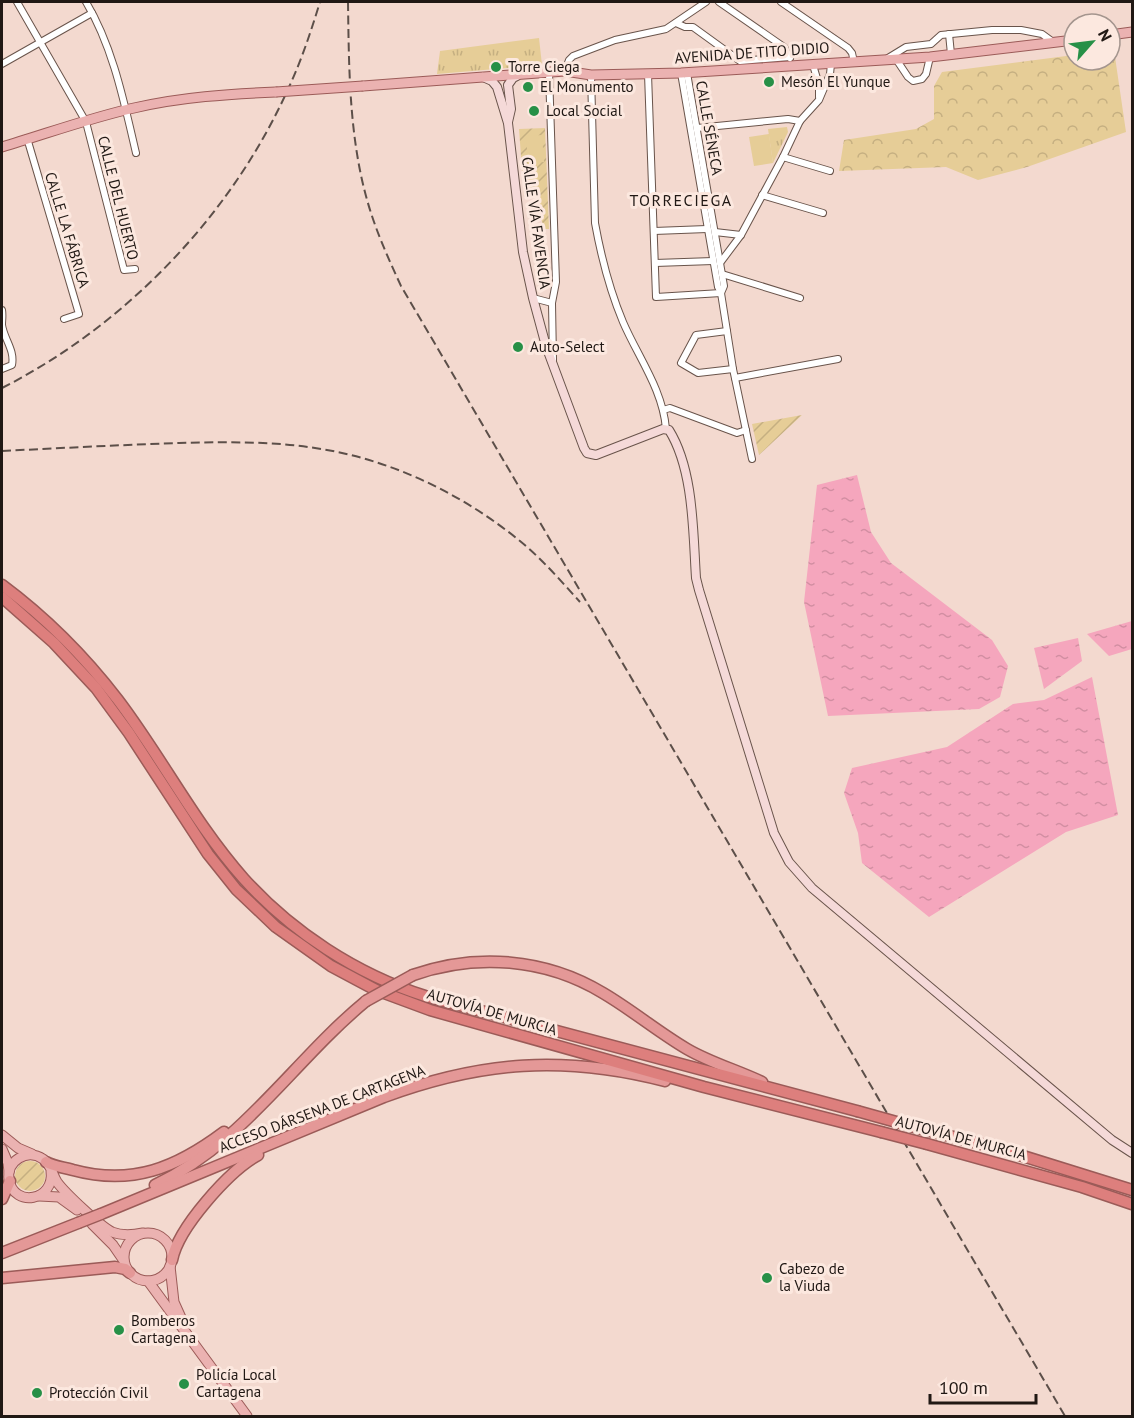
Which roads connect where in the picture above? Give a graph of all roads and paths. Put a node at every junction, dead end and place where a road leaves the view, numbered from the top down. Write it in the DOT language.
graph roads {
  1 [pos="17,2"];
  2 [pos="86,2"];
  3 [pos="706,2"];
  4 [pos="719,2"];
  5 [pos="781,2"];
  6 [pos="92,13"];
  7 [pos="676,23"];
  8 [pos="949,34"];
  9 [pos="1062,42"];
  10 [pos="41,43"];
  11 [pos="1053,43"];
  12 [pos="951,54"];
  13 [pos="930,57"];
  14 [pos="896,59"];
  15 [pos="885,60"];
  16 [pos="790,62"];
  17 [pos="854,62"];
  18 [pos="831,63"];
  19 [pos="2,64"];
  20 [pos="813,64"];
  21 [pos="565,71"];
  22 [pos="549,73"];
  23 [pos="684,73"];
  24 [pos="648,74"];
  25 [pos="591,75"];
  26 [pos="502,76"];
  27 [pos="517,76"];
  28 [pos="483,77"];
  29 [pos="508,85"];
  30 [pos="497,87"];
  31 [pos="819,100"];
  32 [pos="126,110"];
  33 [pos="800,121"];
  34 [pos="86,122"];
  35 [pos="508,123"];
  36 [pos="697,128"];
  37 [pos="27,138"];
  38 [pos="2,142"];
  39 [pos="2,147"];
  40 [pos="136,153"];
  41 [pos="783,157"];
  42 [pos="830,171"];
  43 [pos="762,195"];
  44 [pos="823,213"];
  45 [pos="707,229"];
  46 [pos="654,231"];
  47 [pos="715,232"];
  48 [pos="741,235"];
  49 [pos="717,262"];
  50 [pos="655,263"];
  51 [pos="135,268"];
  52 [pos="722,274"];
  53 [pos="721,294"];
  54 [pos="533,298"];
  55 [pos="800,298"];
  56 [pos="552,303"];
  57 [pos="2,310"];
  58 [pos="64,319"];
  59 [pos="2,324"];
  60 [pos="727,331"];
  61 [pos="838,359"];
  62 [pos="553,367"];
  63 [pos="2,369"];
  64 [pos="733,369"];
  65 [pos="735,378"];
  66 [pos="663,410"];
  67 [pos="666,429"];
  68 [pos="746,430"];
  69 [pos="752,459"];
  70 [pos="2,585"];
  71 [pos="2,597"];
  72 [pos="176,795"];
  73 [pos="317,1047"];
  74 [pos="704,1087"];
  75 [pos="776,1089"];
  76 [pos="345,1114"];
  77 [pos="2,1135"];
  78 [pos="2,1149"];
  79 [pos="1132,1153"];
  80 [pos="45,1162"];
  81 [pos="10,1176"];
  82 [pos="1132,1190"];
  83 [pos="36,1197"];
  84 [pos="2,1199"];
  85 [pos="1132,1204"];
  86 [pos="99,1212"];
  87 [pos="77,1221"];
  88 [pos="143,1233"];
  89 [pos="2,1247"];
  90 [pos="2,1253"];
  91 [pos="171,1263"];
  92 [pos="128,1269"];
  93 [pos="2,1278"];
  94 [pos="148,1281"];
  95 [pos="201,1356"];
  96 [pos="247,1416"];
  1 -- 10 [label="street"];
  2 -- 6 [label="street"];
  3 -- 7 [label="street"];
  4 -- 16 [label="street"];
  5 -- 17 [label="street"];
  6 -- 10 [label="street"];
  6 -- 32 [label="street"];
  7 -- 16 [label="street"];
  7 -- 21 [label="street"];
  8 -- 11 [label="street"];
  8 -- 12 [label="street"];
  8 -- 15 [label="street"];
  9 -- 11 [label="main road, AVENIDA DE TITO DIDIO"];
  10 -- 19 [label="street"];
  10 -- 34 [label="street"];
  11 -- 12 [label="main road, AVENIDA DE TITO DIDIO"];
  12 -- 13 [label="main road, AVENIDA DE TITO DIDIO"];
  13 -- 14 [label="main road, AVENIDA DE TITO DIDIO"];
  13 -- 14 [label="street"];
  14 -- 15 [label="main road, AVENIDA DE TITO DIDIO"];
  15 -- 17 [label="main road, AVENIDA DE TITO DIDIO"];
  16 -- 20 [label="main road, AVENIDA DE TITO DIDIO"];
  16 -- 23 [label="main road, AVENIDA DE TITO DIDIO"];
  17 -- 18 [label="main road, AVENIDA DE TITO DIDIO"];
  18 -- 20 [label="main road, AVENIDA DE TITO DIDIO"];
  18 -- 31 [label="street"];
  20 -- 31 [label="street"];
  21 -- 22 [label="main road, AVENIDA DE TITO DIDIO"];
  21 -- 25 [label="main road, AVENIDA DE TITO DIDIO"];
  22 -- 27 [label="main road, AVENIDA DE TITO DIDIO"];
  22 -- 56 [label="street"];
  23 -- 24 [label="main road, AVENIDA DE TITO DIDIO"];
  23 -- 36 [label="street, CALLE SÉNECA"];
  23 -- 45 [label="street, CALLE SÉNECA"];
  24 -- 25 [label="main road, AVENIDA DE TITO DIDIO"];
  24 -- 46 [label="street"];
  25 -- 66 [label="street"];
  26 -- 27 [label="main road, AVENIDA DE TITO DIDIO"];
  26 -- 28 [label="main road, AVENIDA DE TITO DIDIO"];
  26 -- 29 [label="main road"];
  26 -- 30 [label="main road"];
  27 -- 29 [label="main road"];
  28 -- 30 [label="main road"];
  28 -- 32 [label="main road, AVENIDA DE TITO DIDIO, bridge"];
  29 -- 35 [label="main road, CALLE VÍA FAVENCIA"];
  30 -- 35 [label="main road, CALLE VÍA FAVENCIA"];
  31 -- 33 [label="street"];
  32 -- 34 [label="main road, AVENIDA DE TITO DIDIO"];
  32 -- 40 [label="street"];
  33 -- 36 [label="street"];
  33 -- 41 [label="street"];
  34 -- 37 [label="main road, AVENIDA DE TITO DIDIO"];
  34 -- 51 [label="street, CALLE DEL HUERTO"];
  35 -- 54 [label="main road, CALLE VÍA FAVENCIA"];
  36 -- 47 [label="street, CALLE SÉNECA"];
  37 -- 38 [label="main road"];
  37 -- 39 [label="main road"];
  37 -- 58 [label="street, CALLE LA FÁBRICA"];
  41 -- 42 [label="street"];
  41 -- 43 [label="street"];
  43 -- 44 [label="street"];
  43 -- 48 [label="street"];
  45 -- 46 [label="street"];
  45 -- 49 [label="street, CALLE SÉNECA"];
  46 -- 50 [label="street"];
  47 -- 48 [label="street"];
  47 -- 49 [label="street, CALLE SÉNECA"];
  48 -- 49 [label="street"];
  49 -- 50 [label="street"];
  49 -- 52 [label="street, CALLE SÉNECA"];
  49 -- 53 [label="street, CALLE SÉNECA"];
  50 -- 53 [label="street"];
  52 -- 53 [label="street, CALLE SÉNECA"];
  52 -- 55 [label="street"];
  53 -- 60 [label="street, CALLE SÉNECA"];
  54 -- 56 [label="street"];
  54 -- 62 [label="main road, CALLE VÍA FAVENCIA"];
  56 -- 62 [label="street"];
  57 -- 59 [label="street"];
  59 -- 63 [label="street"];
  60 -- 64 [label="street, CALLE SÉNECA"];
  60 -- 64 [label="street"];
  61 -- 65 [label="street"];
  62 -- 67 [label="main road, CALLE VÍA FAVENCIA"];
  64 -- 65 [label="street, CALLE SÉNECA"];
  65 -- 68 [label="street, CALLE SÉNECA"];
  66 -- 67 [label="street"];
  66 -- 68 [label="street"];
  67 -- 79 [label="main road"];
  68 -- 69 [label="street, CALLE SÉNECA"];
  70 -- 72 [label="highway, AUTOVÍA DE MURCIA"];
  71 -- 72 [label="highway, AUTOVÍA DE MURCIA"];
  72 -- 74 [label="highway, AUTOVÍA DE MURCIA"];
  72 -- 75 [label="highway, AUTOVÍA DE MURCIA"];
  73 -- 75 [label="highway, ACCESO DÁRSENA DE CARTAGENA, bridge"];
  73 -- 80 [label="highway"];
  73 -- 86 [label="highway, ACCESO DÁRSENA DE CARTAGENA"];
  74 -- 76 [label="highway, ACCESO DÁRSENA DE CARTAGENA"];
  74 -- 85 [label="highway, AUTOVÍA DE MURCIA, bridge"];
  75 -- 82 [label="highway, AUTOVÍA DE MURCIA, bridge"];
  76 -- 86 [label="highway, ACCESO DÁRSENA DE CARTAGENA"];
  76 -- 91 [label="highway"];
  77 -- 80 [label="main road"];
  78 -- 81 [label="main road"];
  80 -- 81 [label="main road"];
  80 -- 83 [label="main road"];
  80 -- 88 [label="main road"];
  81 -- 83 [label="main road"];
  81 -- 84 [label="highway"];
  83 -- 92 [label="main road"];
  86 -- 87 [label="highway, ACCESO DÁRSENA DE CARTAGENA"];
  87 -- 89 [label="highway, ACCESO DÁRSENA DE CARTAGENA"];
  87 -- 90 [label="highway, ACCESO DÁRSENA DE CARTAGENA"];
  88 -- 91 [label="main road"];
  88 -- 92 [label="main road"];
  91 -- 94 [label="main road"];
  91 -- 95 [label="main road"];
  92 -- 93 [label="highway"];
  92 -- 94 [label="main road"];
  94 -- 95 [label="main road"];
  95 -- 96 [label="main road"];
}
